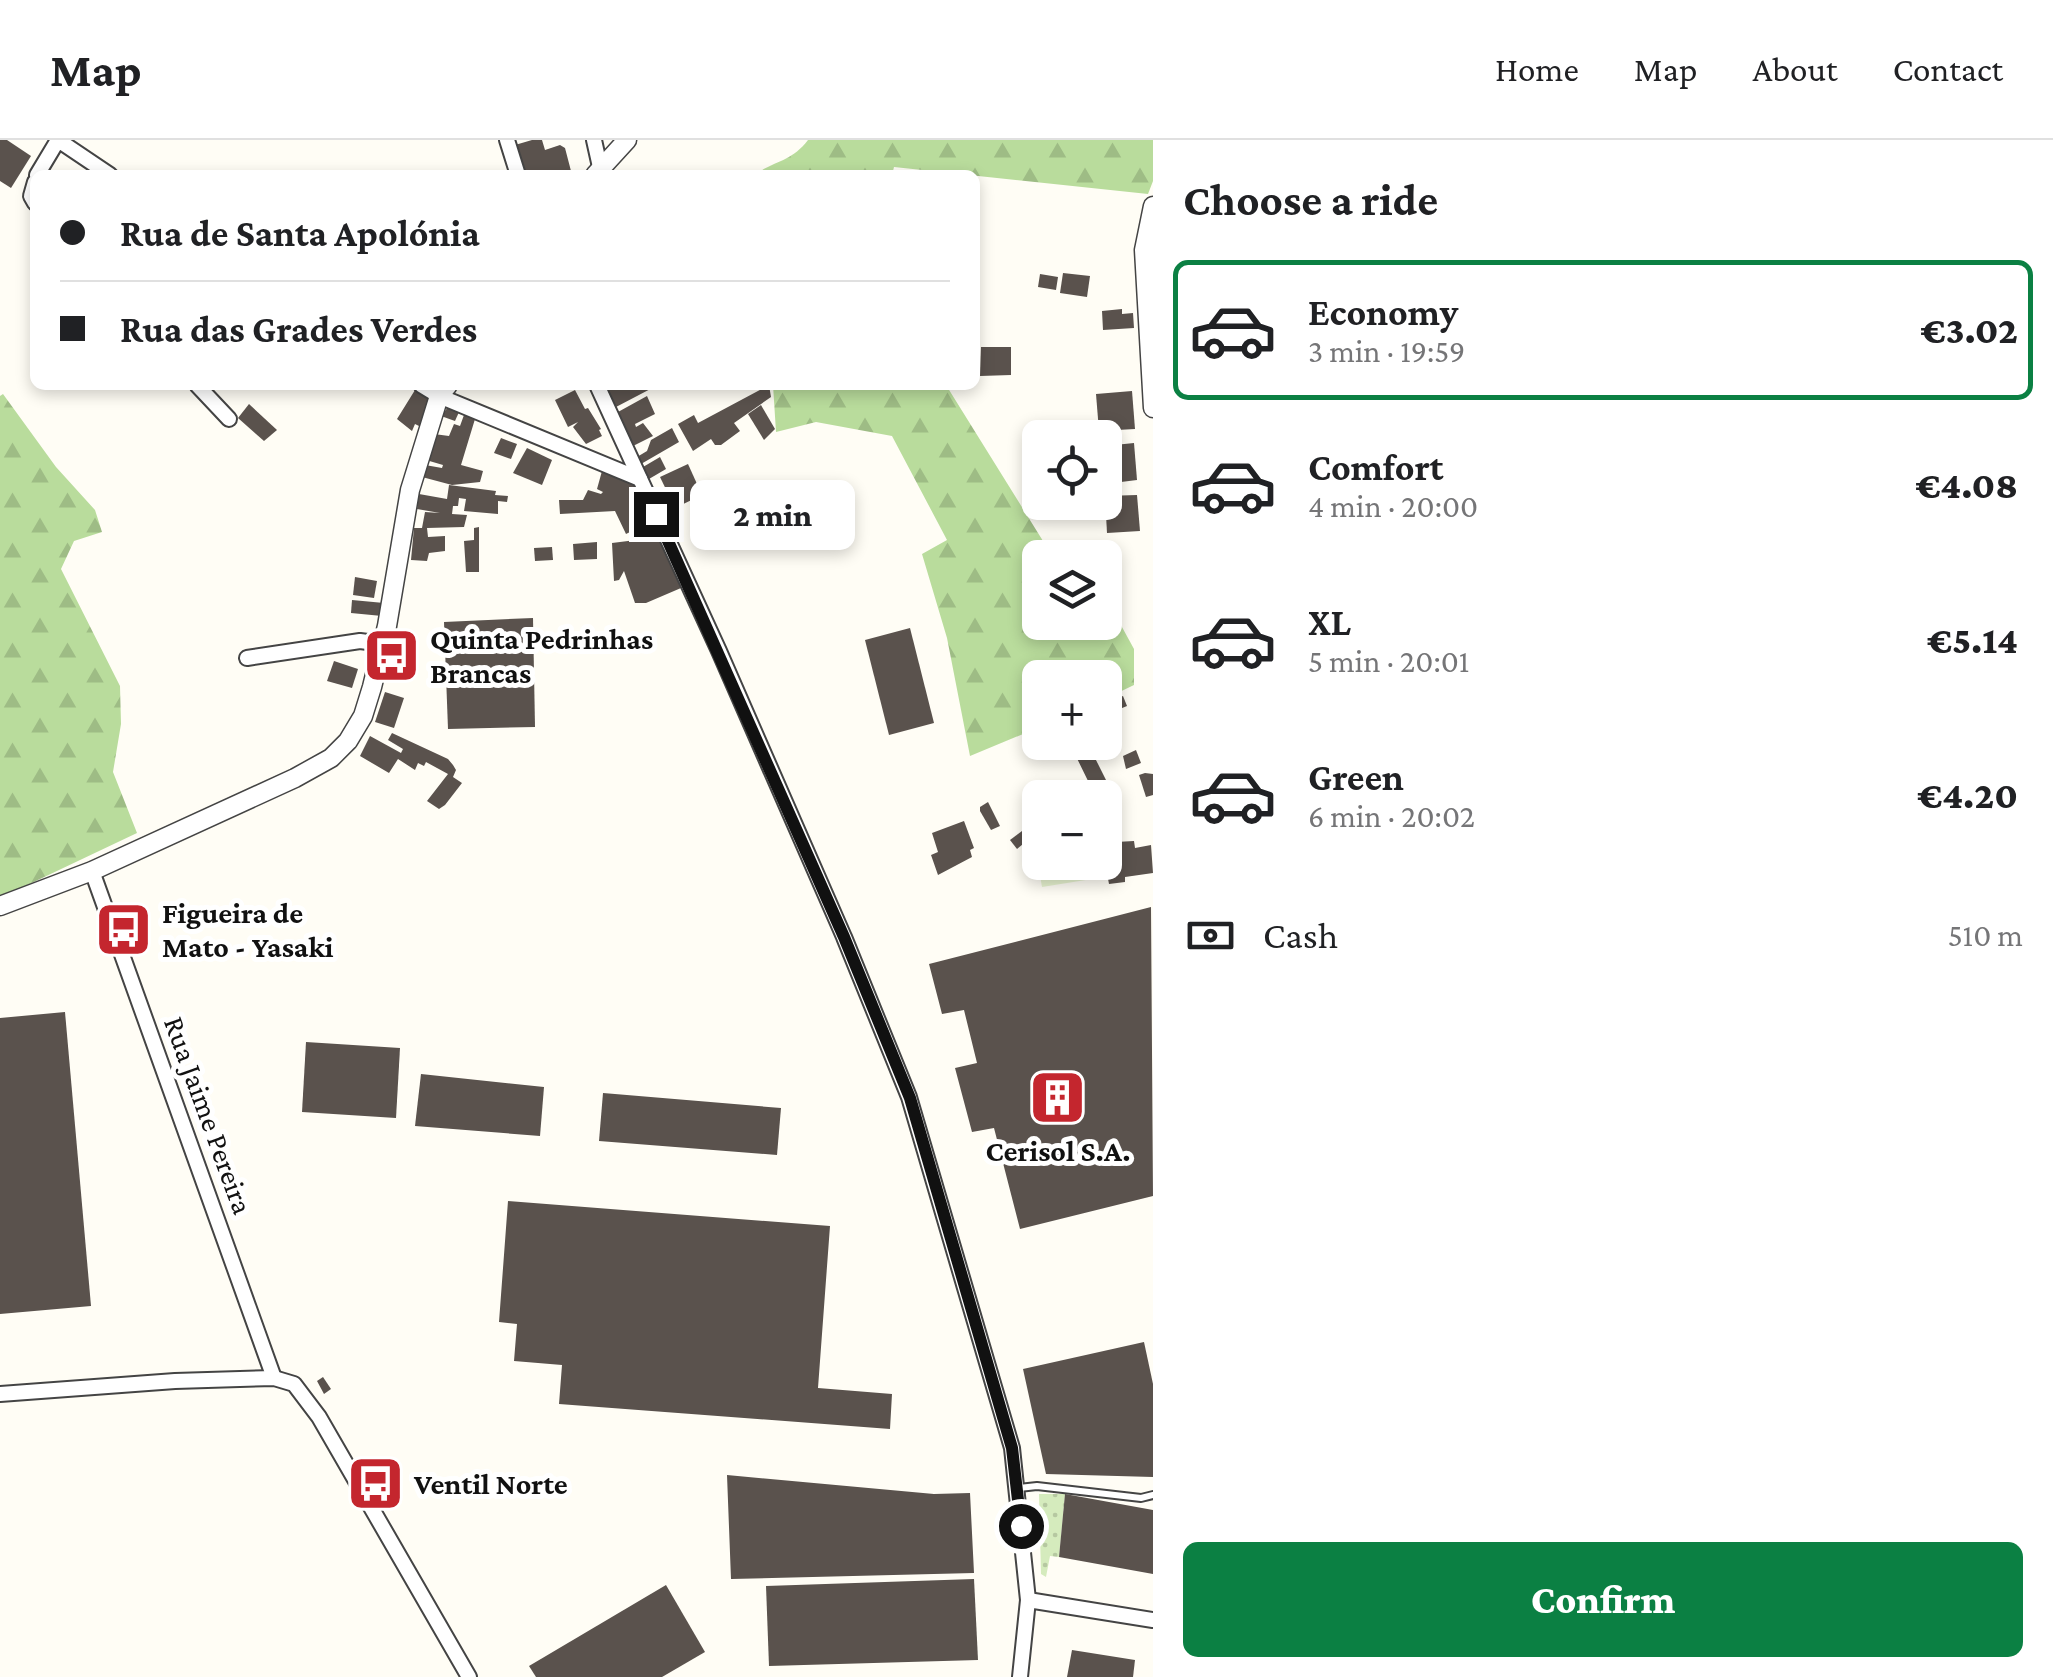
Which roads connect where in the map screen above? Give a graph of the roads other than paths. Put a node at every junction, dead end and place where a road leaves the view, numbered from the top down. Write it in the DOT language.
graph roads {
  1 [pos="58,140"];
  2 [pos="507,140"];
  3 [pos="594,140"];
  4 [pos="627,140"];
  5 [pos="40,170"];
  6 [pos="103,170"];
  7 [pos="516,170"];
  8 [pos="598,170"];
  9 [pos="599,170"];
  10 [pos="1153,206"];
  11 [pos="1150,314"];
  12 [pos="201,390"];
  13 [pos="443,390"];
  14 [pos="599,390"];
  15 [pos="1153,408"];
  16 [pos="230,419"];
  17 [pos="640,479"];
  18 [pos="383,644"];
  19 [pos="247,658"];
  20 [pos="92,871"];
  21 [pos="0,906"];
  22 [pos="274,1378"];
  23 [pos="0,1394"];
  24 [pos="1017,1488"];
  25 [pos="1153,1495"];
  26 [pos="1028,1600"];
  27 [pos="1153,1620"];
  28 [pos="469,1677"];
  29 [pos="1020,1677"];
  1 -- 5 [label="street"];
  1 -- 6 [label="street"];
  2 -- 7 [label="street"];
  3 -- 8 [label="street"];
  4 -- 9 [label="street"];
  10 -- 11 [label="street"];
  11 -- 15 [label="street"];
  12 -- 16 [label="street"];
  13 -- 17 [label="street"];
  13 -- 18 [label="street"];
  14 -- 17 [label="street"];
  17 -- 24 [label="street"];
  18 -- 19 [label="street"];
  18 -- 20 [label="street"];
  20 -- 21 [label="street"];
  20 -- 22 [label="street, Rua Jaime Pereira"];
  22 -- 23 [label="street"];
  22 -- 28 [label="street"];
  24 -- 25 [label="lane"];
  24 -- 26 [label="street"];
  26 -- 27 [label="street"];
  26 -- 29 [label="street"];
}
